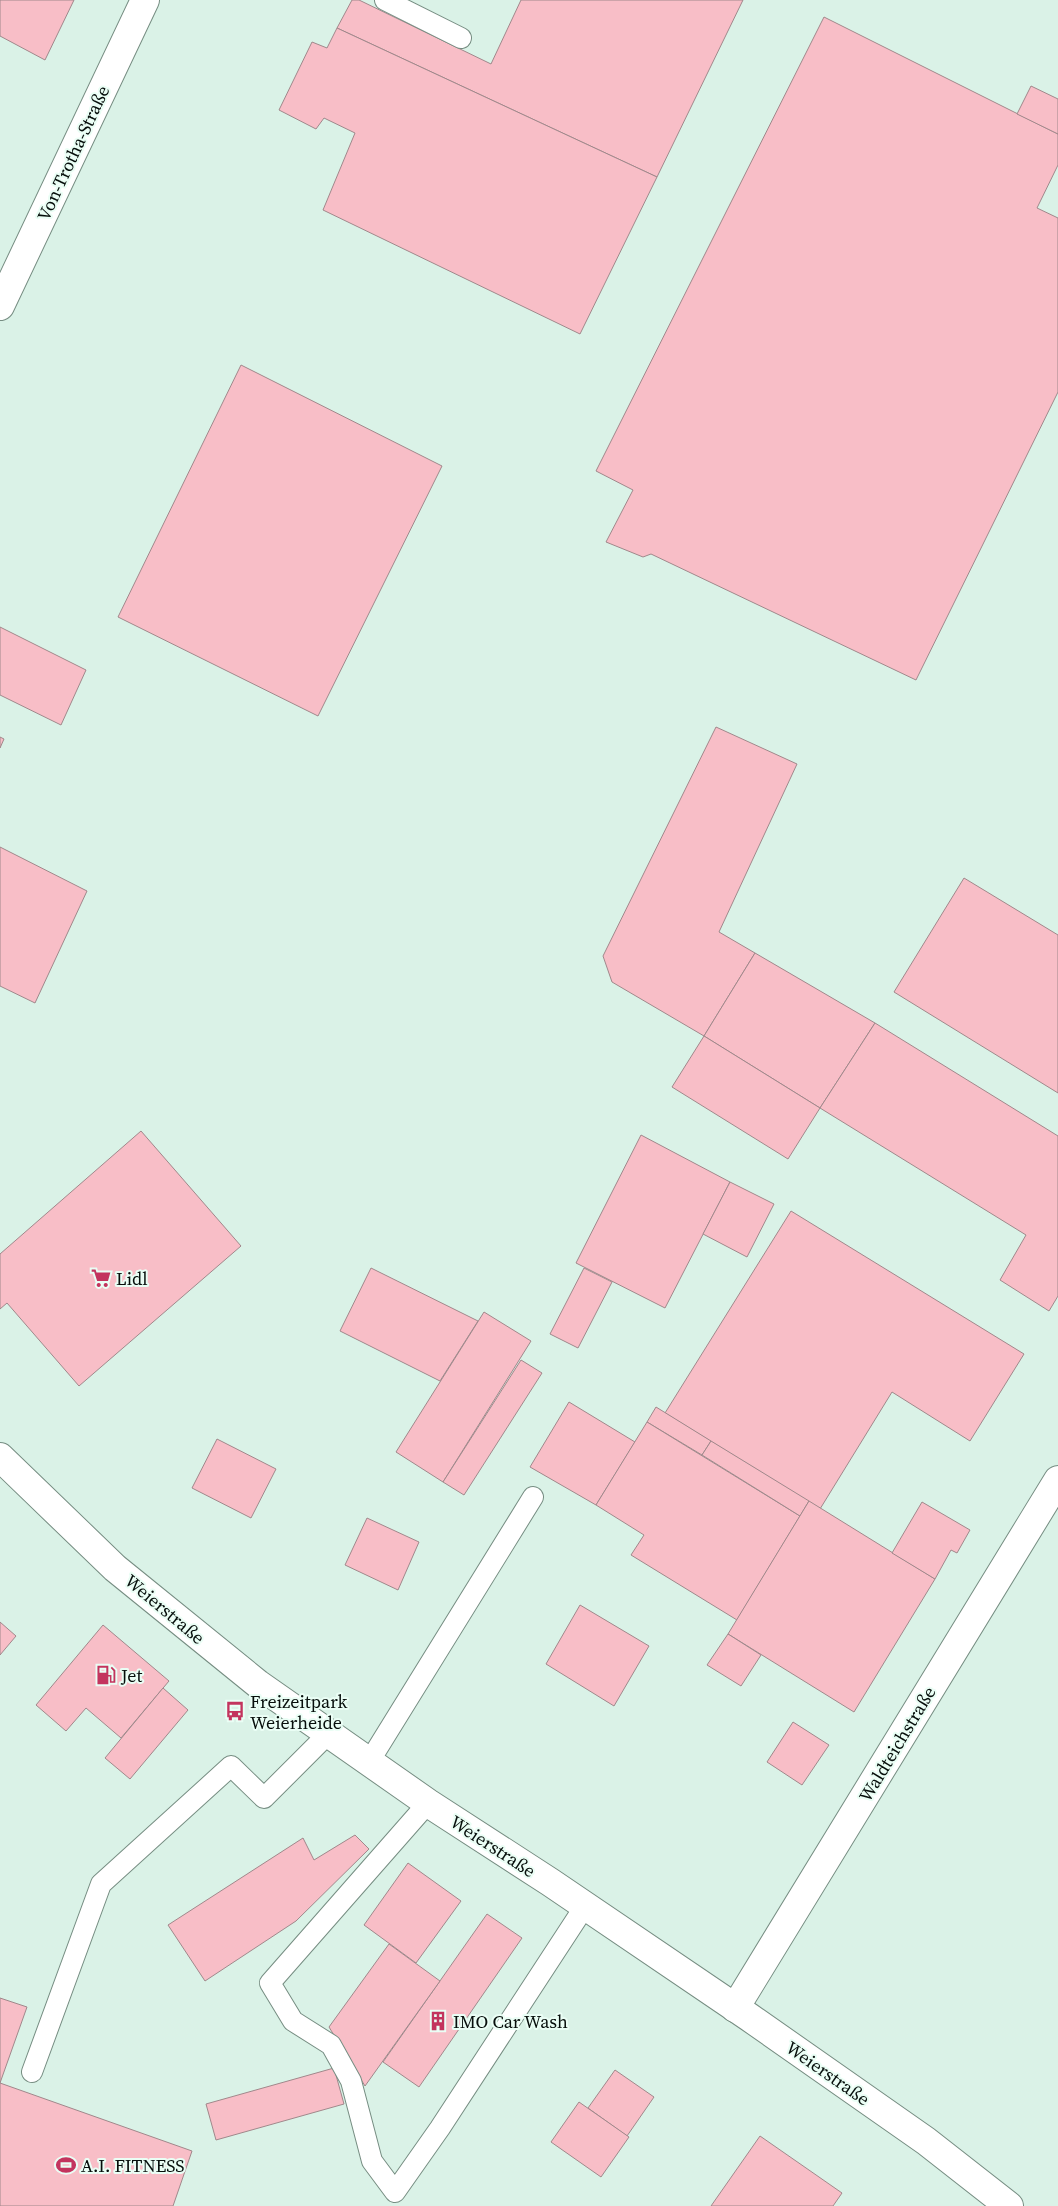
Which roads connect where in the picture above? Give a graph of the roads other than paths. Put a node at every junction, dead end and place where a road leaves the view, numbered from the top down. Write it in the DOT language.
graph roads {
  1 [pos="146,0"];
  2 [pos="385,0"];
  3 [pos="461,38"];
  4 [pos="0,306"];
  5 [pos="0,1457"];
  6 [pos="1058,1480"];
  7 [pos="533,1497"];
  8 [pos="328,1734"];
  9 [pos="368,1762"];
  10 [pos="428,1803"];
  11 [pos="585,1906"];
  12 [pos="735,2008"];
  13 [pos="32,2072"];
  14 [pos="1009,2206"];
  1 -- 4 [label="main road, Von-Trotha-Straße"];
  2 -- 3 [label="lane"];
  5 -- 8 [label="main road, Weierstraße"];
  6 -- 12 [label="main road, Waldteichstraße"];
  7 -- 9 [label="lane"];
  8 -- 9 [label="main road, Weierstraße"];
  8 -- 13 [label="lane"];
  9 -- 10 [label="main road, Weierstraße"];
  10 -- 11 [label="main road, Weierstraße"];
  10 -- 11 [label="lane"];
  11 -- 12 [label="main road, Weierstraße"];
  12 -- 14 [label="main road, Weierstraße"];
}
